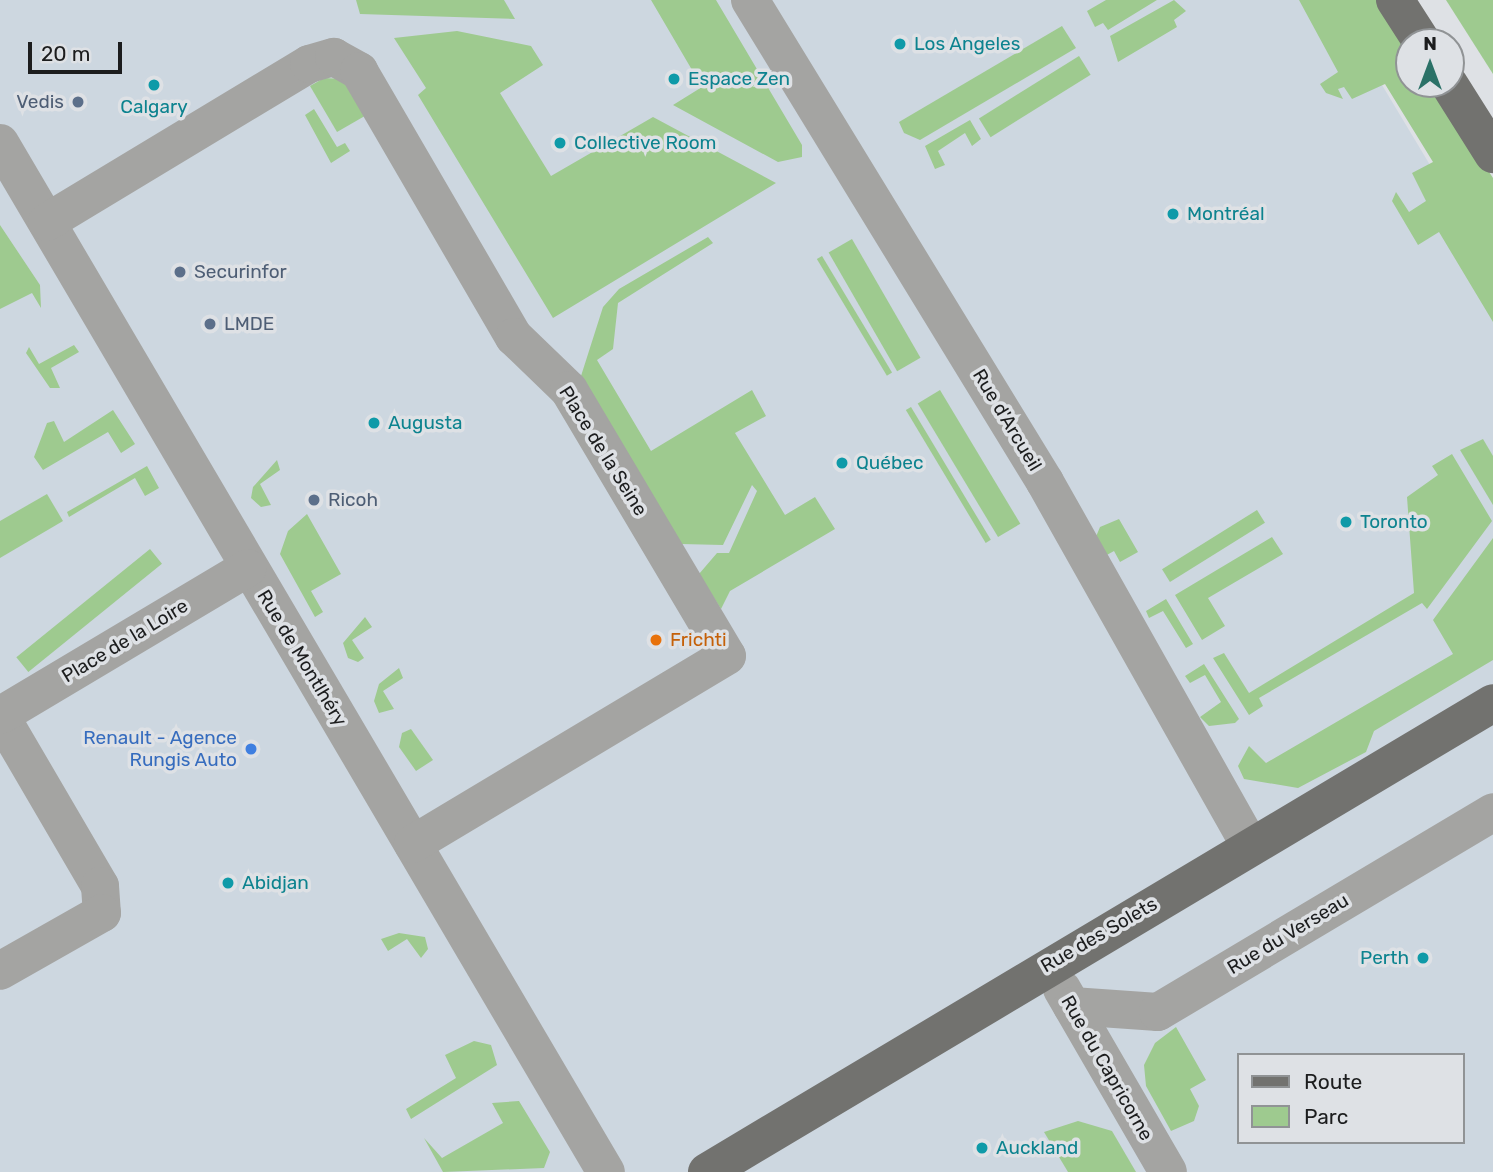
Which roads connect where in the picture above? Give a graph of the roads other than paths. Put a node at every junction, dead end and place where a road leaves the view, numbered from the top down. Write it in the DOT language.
graph roads {
  1 [pos="750,0"];
  2 [pos="1395,0"];
  3 [pos="1413,28"];
  4 [pos="1458,98"];
  5 [pos="0,143"];
  6 [pos="1493,154"];
  7 [pos="47,222"];
  8 [pos="248,568"];
  9 [pos="1493,703"];
  10 [pos="1,715"];
  11 [pos="1493,812"];
  12 [pos="413,844"];
  13 [pos="1251,847"];
  14 [pos="1047,964"];
  15 [pos="0,971"];
  16 [pos="1072,1006"];
  17 [pos="606,1172"];
  18 [pos="707,1172"];
  19 [pos="1168,1172"];
  1 -- 13 [label="street, Rue d'Arcueil"];
  2 -- 3 [label="main road"];
  4 -- 6 [label="main road"];
  5 -- 7 [label="street, Rue de Montlhéry"];
  7 -- 8 [label="street, Rue de Montlhéry"];
  7 -- 12 [label="street, Place de la Seine"];
  8 -- 10 [label="street, Place de la Loire"];
  8 -- 12 [label="street, Rue de Montlhéry"];
  9 -- 13 [label="main road, Rue des Solets"];
  10 -- 15 [label="street, Place de la Loire"];
  11 -- 16 [label="street, Rue du Verseau"];
  12 -- 17 [label="street, Rue de Montlhéry"];
  13 -- 14 [label="main road, Rue des Solets"];
  14 -- 16 [label="street, Rue du Capricorne"];
  14 -- 18 [label="main road, Rue des Solets"];
  16 -- 19 [label="street, Rue du Capricorne"];
}
